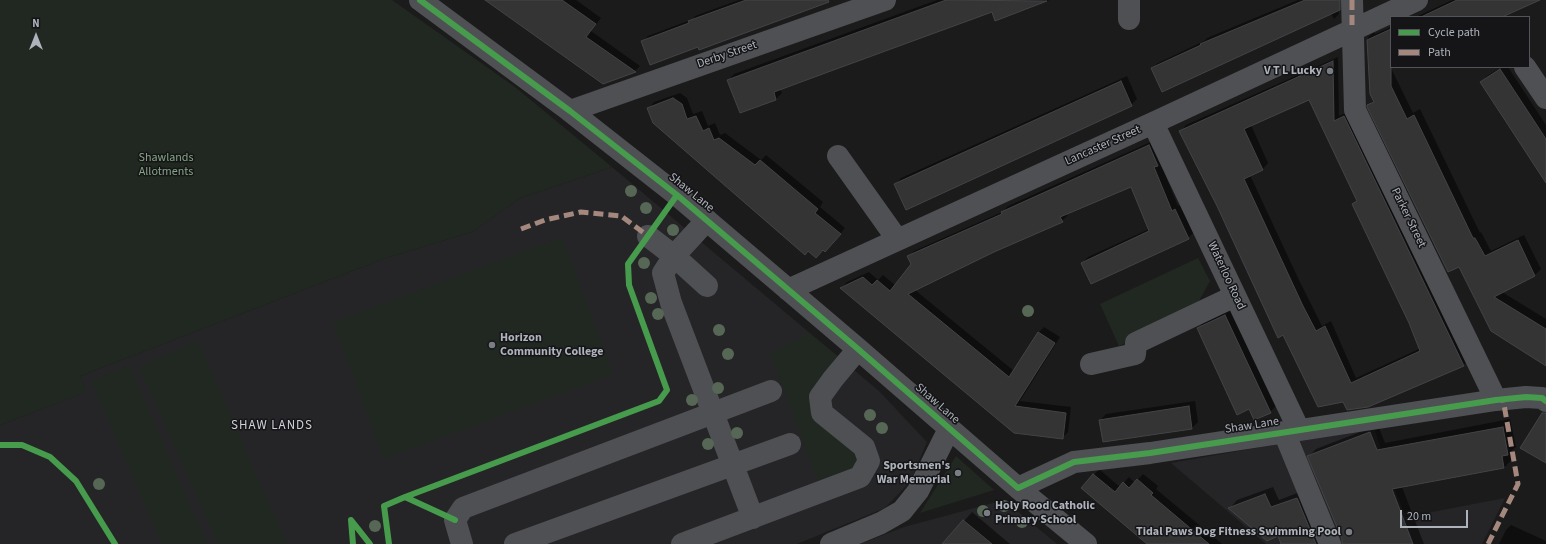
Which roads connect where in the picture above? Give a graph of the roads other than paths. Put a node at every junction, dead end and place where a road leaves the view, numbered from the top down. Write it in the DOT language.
graph roads {
  1 [pos="420,0"];
  2 [pos="885,0"];
  3 [pos="1352,0"];
  4 [pos="1417,0"];
  5 [pos="838,7"];
  6 [pos="1352,29"];
  7 [pos="1526,68"];
  8 [pos="1546,98"];
  9 [pos="570,112"];
  10 [pos="1153,123"];
  11 [pos="838,156"];
  12 [pos="707,220"];
  13 [pos="648,236"];
  14 [pos="897,239"];
  15 [pos="674,256"];
  16 [pos="707,286"];
  17 [pos="788,290"];
  18 [pos="1235,296"];
  19 [pos="858,350"];
  20 [pos="1091,364"];
  21 [pos="771,391"];
  22 [pos="1496,400"];
  23 [pos="1546,401"];
  24 [pos="713,414"];
  25 [pos="949,429"];
  26 [pos="1292,431"];
  27 [pos="790,444"];
  28 [pos="732,464"];
  29 [pos="1018,488"];
  30 [pos="753,518"];
  31 [pos="462,544"];
  32 [pos="515,544"];
  33 [pos="682,544"];
  34 [pos="831,544"];
  35 [pos="1086,544"];
  36 [pos="1330,544"];
  1 -- 9 [label="street, Shaw Lane"];
  2 -- 5 [label="street, Derby Street"];
  3 -- 6 [label="street, Parker Street"];
  4 -- 6 [label="street, Lancaster Street"];
  5 -- 9 [label="street, Derby Street"];
  6 -- 10 [label="street, Lancaster Street"];
  6 -- 22 [label="street, Parker Street"];
  7 -- 8 [label="street"];
  9 -- 12 [label="street, Shaw Lane"];
  10 -- 14 [label="street, Lancaster Street"];
  10 -- 18 [label="street, Waterloo Road"];
  11 -- 14 [label="street"];
  12 -- 15 [label="street"];
  12 -- 17 [label="street, Shaw Lane"];
  13 -- 15 [label="street"];
  14 -- 17 [label="street, Lancaster Street"];
  15 -- 16 [label="street"];
  15 -- 24 [label="street"];
  17 -- 19 [label="street, Shaw Lane"];
  18 -- 20 [label="street"];
  18 -- 26 [label="street, Waterloo Road"];
  19 -- 25 [label="street, Shaw Lane"];
  19 -- 30 [label="street"];
  21 -- 24 [label="street"];
  22 -- 23 [label="street, Shaw Lane"];
  22 -- 26 [label="street, Shaw Lane"];
  24 -- 28 [label="street"];
  24 -- 31 [label="street"];
  25 -- 29 [label="street, Shaw Lane"];
  25 -- 34 [label="street"];
  26 -- 29 [label="street, Shaw Lane"];
  26 -- 36 [label="street, Waterloo Road"];
  27 -- 28 [label="street"];
  28 -- 30 [label="street"];
  28 -- 32 [label="street"];
  29 -- 35 [label="street"];
  30 -- 33 [label="street"];
}
